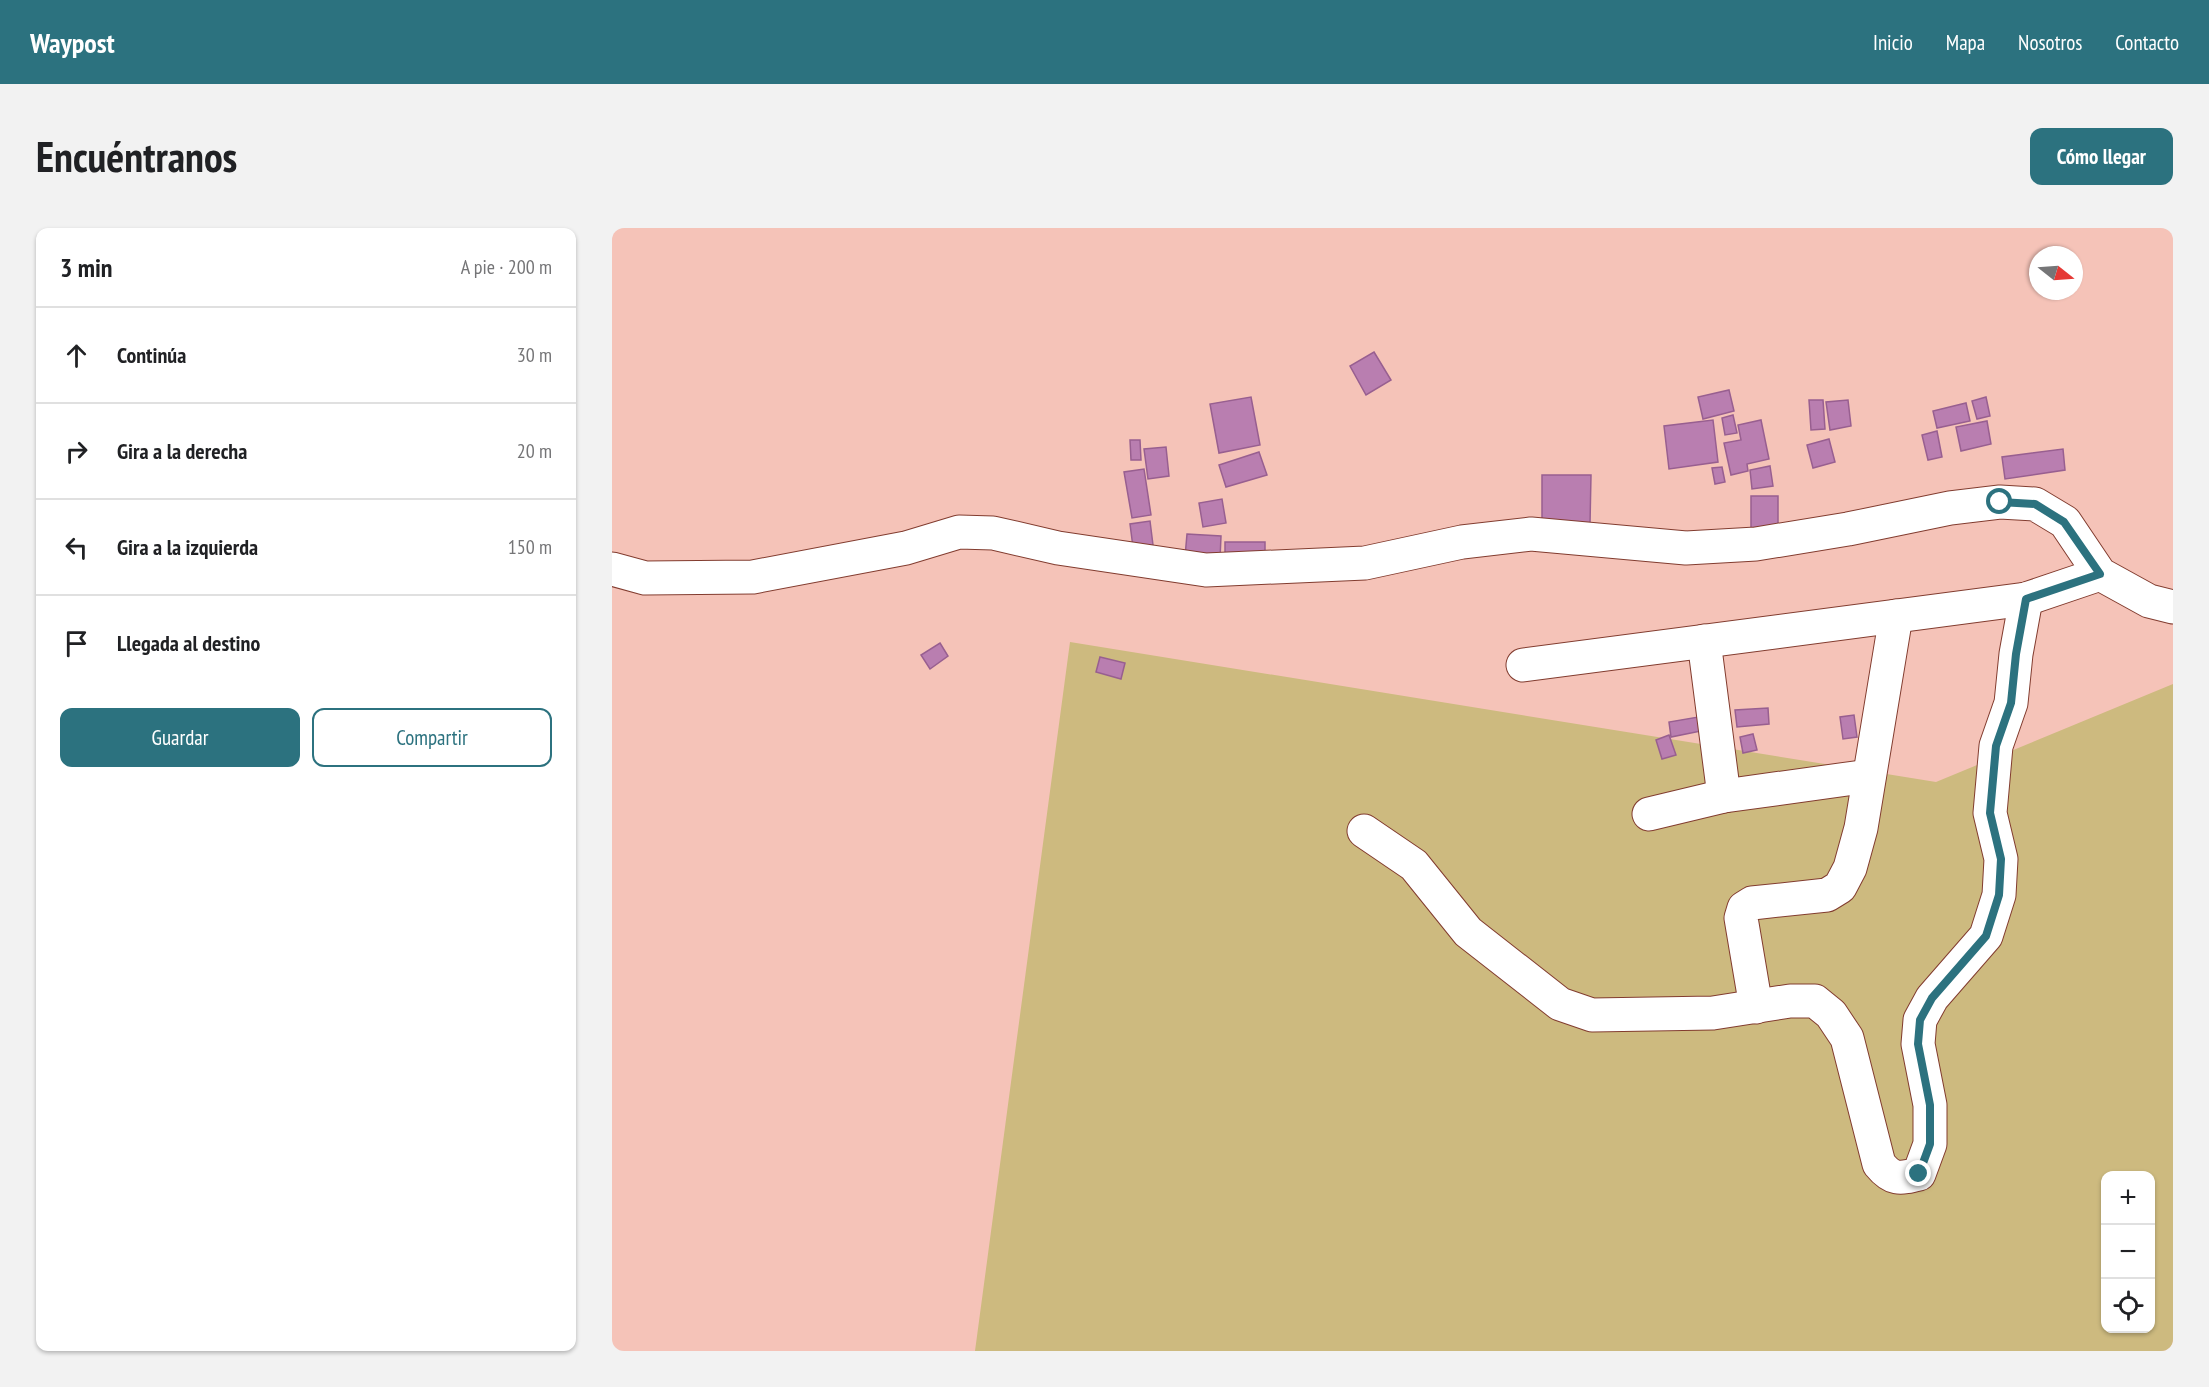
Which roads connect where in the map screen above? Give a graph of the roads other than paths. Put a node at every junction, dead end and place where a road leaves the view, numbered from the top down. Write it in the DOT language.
graph roads {
  1 [pos="612,569"];
  2 [pos="2100,574"];
  3 [pos="2026,599"];
  4 [pos="2173,607"];
  5 [pos="1896,616"];
  6 [pos="1704,641"];
  7 [pos="1523,665"];
  8 [pos="1869,776"];
  9 [pos="1724,796"];
  10 [pos="1649,814"];
  11 [pos="1364,831"];
  12 [pos="1756,1007"];
  1 -- 2 [label="street"];
  2 -- 3 [label="street"];
  2 -- 4 [label="street"];
  3 -- 5 [label="street"];
  3 -- 12 [label="street"];
  5 -- 6 [label="street"];
  5 -- 8 [label="street"];
  6 -- 7 [label="street"];
  6 -- 9 [label="street"];
  8 -- 9 [label="street"];
  8 -- 12 [label="street"];
  9 -- 10 [label="street"];
  11 -- 12 [label="street"];
}
